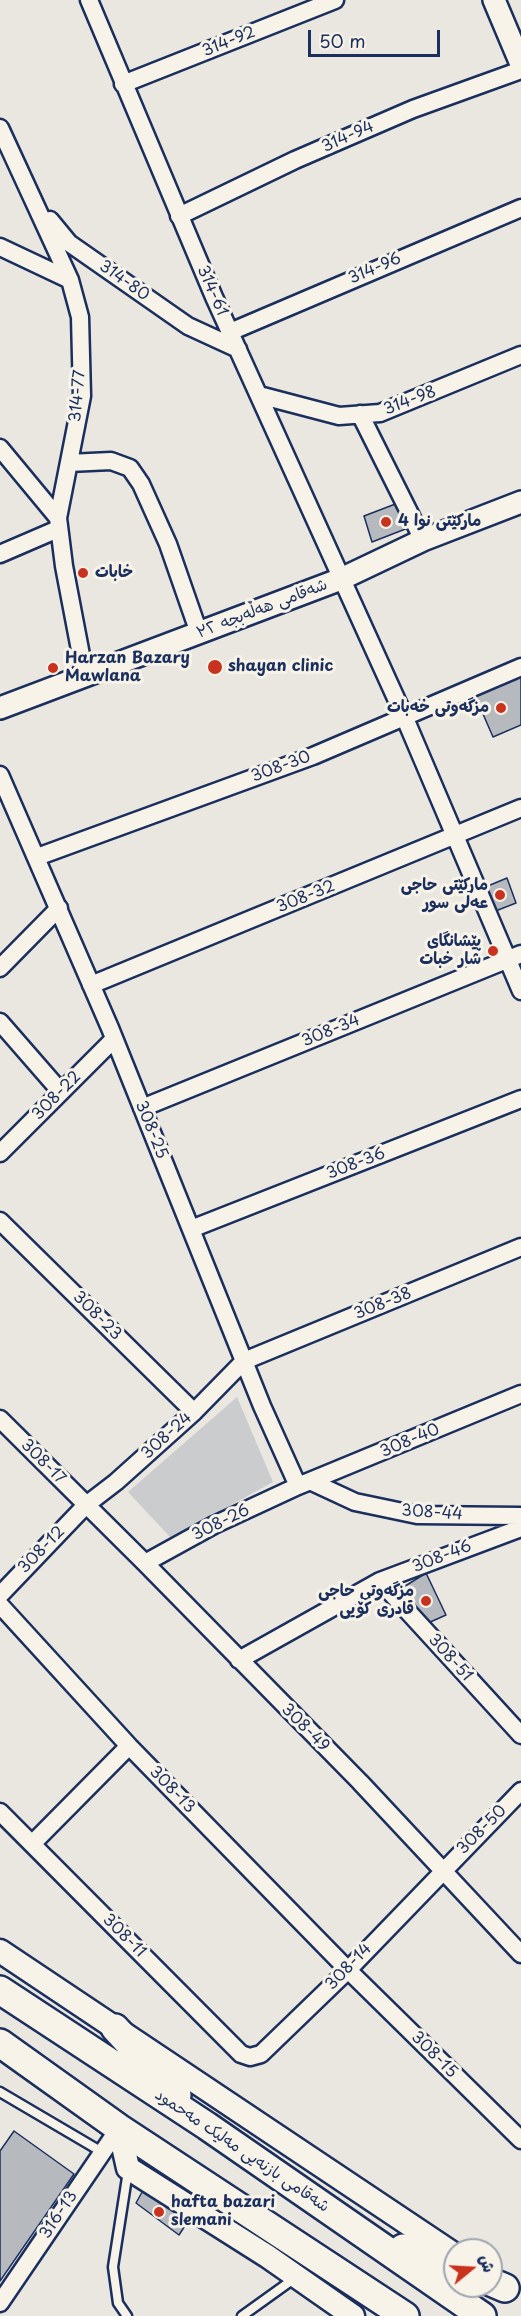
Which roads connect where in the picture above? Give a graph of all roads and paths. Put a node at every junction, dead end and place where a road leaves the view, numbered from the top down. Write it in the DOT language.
graph roads {
  1 [pos="89,0"];
  2 [pos="335,0"];
  3 [pos="494,0"];
  4 [pos="521,64"];
  5 [pos="521,70"];
  6 [pos="123,84"];
  7 [pos="0,128"];
  8 [pos="30,190"];
  9 [pos="521,208"];
  10 [pos="179,216"];
  11 [pos="0,247"];
  12 [pos="70,280"];
  13 [pos="230,332"];
  14 [pos="238,349"];
  15 [pos="521,355"];
  16 [pos="259,395"];
  17 [pos="360,414"];
  18 [pos="0,448"];
  19 [pos="69,463"];
  20 [pos="521,502"];
  21 [pos="58,523"];
  22 [pos="423,540"];
  23 [pos="0,554"];
  24 [pos="341,579"];
  25 [pos="199,633"];
  26 [pos="521,667"];
  27 [pos="86,676"];
  28 [pos="0,708"];
  29 [pos="404,716"];
  30 [pos="0,777"];
  31 [pos="521,808"];
  32 [pos="455,836"];
  33 [pos="38,857"];
  34 [pos="59,909"];
  35 [pos="514,957"];
  36 [pos="0,968"];
  37 [pos="91,985"];
  38 [pos="521,991"];
  39 [pos="0,1022"];
  40 [pos="114,1039"];
  41 [pos="61,1092"];
  42 [pos="521,1099"];
  43 [pos="142,1108"];
  44 [pos="0,1153"];
  45 [pos="0,1221"];
  46 [pos="190,1229"];
  47 [pos="521,1247"];
  48 [pos="244,1361"];
  49 [pos="521,1394"];
  50 [pos="194,1412"];
  51 [pos="0,1419"];
  52 [pos="305,1484"];
  53 [pos="86,1505"];
  54 [pos="520,1527"];
  55 [pos="145,1563"];
  56 [pos="380,1581"];
  57 [pos="0,1594"];
  58 [pos="0,1605"];
  59 [pos="239,1660"];
  60 [pos="521,1735"];
  61 [pos="129,1746"];
  62 [pos="521,1791"];
  63 [pos="0,1812"];
  64 [pos="32,1844"];
  65 [pos="442,1869"];
  66 [pos="0,1950"];
  67 [pos="521,1954"];
  68 [pos="348,1970"];
  69 [pos="0,1990"];
  70 [pos="115,2028"];
  71 [pos="0,2043"];
  72 [pos="250,2057"];
  73 [pos="0,2092"];
  74 [pos="207,2126"];
  75 [pos="119,2128"];
  76 [pos="518,2132"];
  77 [pos="102,2152"];
  78 [pos="129,2168"];
  79 [pos="359,2231"];
  80 [pos="443,2246"];
  81 [pos="443,2263"];
  82 [pos="337,2273"];
  83 [pos="296,2276"];
  84 [pos="0,2303"];
  85 [pos="127,2316"];
  86 [pos="242,2316"];
  87 [pos="353,2316"];
  88 [pos="382,2316"];
  89 [pos="405,2316"];
  90 [pos="482,2316"];
  1 -- 6 [label="street, 314-61"];
  2 -- 6 [label="street, 314-92"];
  3 -- 4 [label="street"];
  5 -- 10 [label="street, 314-94"];
  6 -- 10 [label="street, 314-61"];
  7 -- 8 [label="street, 314-77"];
  8 -- 12 [label="street, 314-77"];
  8 -- 14 [label="street, 314-80"];
  9 -- 13 [label="street, 314-96"];
  10 -- 13 [label="street, 314-61"];
  11 -- 12 [label="street"];
  12 -- 19 [label="street, 314-77"];
  13 -- 14 [label="street, 314-61"];
  14 -- 16 [label="street, 314-61"];
  15 -- 17 [label="street, 314-98"];
  16 -- 17 [label="street, 314-98"];
  16 -- 24 [label="street, 314-61"];
  17 -- 22 [label="street"];
  18 -- 21 [label="street"];
  19 -- 21 [label="street, 314-77"];
  19 -- 25 [label="street"];
  20 -- 22 [label="street, شەقامی هەڵەبجە ٣٢"];
  21 -- 23 [label="street"];
  21 -- 27 [label="street, 314-77"];
  22 -- 24 [label="street, شەقامی هەڵەبجە ٣٢"];
  24 -- 25 [label="street, شەقامی هەڵەبجە ٣٢"];
  24 -- 29 [label="street, 314-61"];
  25 -- 27 [label="street, شەقامی هەڵەبجە ٣٢"];
  26 -- 29 [label="street, 308-30"];
  27 -- 28 [label="street, شەقامی هەڵەبجە ٣٢"];
  29 -- 32 [label="street, 314-61"];
  29 -- 33 [label="street, 308-30"];
  30 -- 33 [label="street, 308-25"];
  31 -- 32 [label="street, 308-32"];
  32 -- 35 [label="street, 314-61"];
  32 -- 37 [label="street, 308-32"];
  33 -- 34 [label="street, 308-25"];
  34 -- 36 [label="street"];
  34 -- 37 [label="street, 308-25"];
  35 -- 38 [label="street, 314-61"];
  35 -- 43 [label="street, 308-34"];
  37 -- 40 [label="street, 308-25"];
  39 -- 41 [label="street"];
  40 -- 41 [label="street, 308-22"];
  40 -- 43 [label="street, 308-25"];
  41 -- 44 [label="street, 308-22"];
  42 -- 46 [label="street, 308-36"];
  43 -- 46 [label="street, 308-25"];
  45 -- 50 [label="street, 308-23"];
  46 -- 48 [label="street, 308-25"];
  47 -- 48 [label="street, 308-38"];
  48 -- 50 [label="street, 308-24"];
  48 -- 52 [label="street, 308-25"];
  49 -- 52 [label="street, 308-40"];
  50 -- 53 [label="street, 308-24"];
  51 -- 53 [label="street, 308-17"];
  52 -- 54 [label="street, 308-44"];
  52 -- 55 [label="street, 308-26"];
  53 -- 55 [label="street, 308-49"];
  53 -- 57 [label="street, 308-12"];
  54 -- 56 [label="street, 308-46"];
  55 -- 59 [label="street, 308-49"];
  56 -- 59 [label="street, 308-46"];
  56 -- 60 [label="street, 308-51"];
  58 -- 61 [label="street, 308-13"];
  59 -- 65 [label="street, 308-49"];
  61 -- 64 [label="street"];
  61 -- 68 [label="street, 308-13"];
  62 -- 65 [label="street, 308-50"];
  63 -- 64 [label="street, 308-11"];
  64 -- 72 [label="street, 308-11"];
  65 -- 67 [label="street, 308-49"];
  65 -- 68 [label="street, 308-14"];
  66 -- 70 [label="main road"];
  68 -- 72 [label="street, 308-14"];
  68 -- 76 [label="street, 308-15"];
  69 -- 74 [label="highway, شەقامی بازنەیی مەلیک مەحمود"];
  70 -- 74 [label="highway"];
  70 -- 80 [label="main road"];
  71 -- 75 [label="highway"];
  73 -- 77 [label="lane"];
  74 -- 79 [label="highway, شەقامی بازنەیی مەلیک مەحمود"];
  75 -- 77 [label="street, 316-13"];
  75 -- 78 [label="main road"];
  75 -- 82 [label="highway"];
  77 -- 84 [label="street, 316-13"];
  78 -- 83 [label="main road"];
  78 -- 85 [label="lane"];
  79 -- 81 [label="highway"];
  79 -- 90 [label="highway, شەقامی بازنەیی مەلیک مەحمود"];
  82 -- 88 [label="highway"];
  82 -- 89 [label="highway"];
  83 -- 86 [label="lane"];
  83 -- 87 [label="main road"];
}
